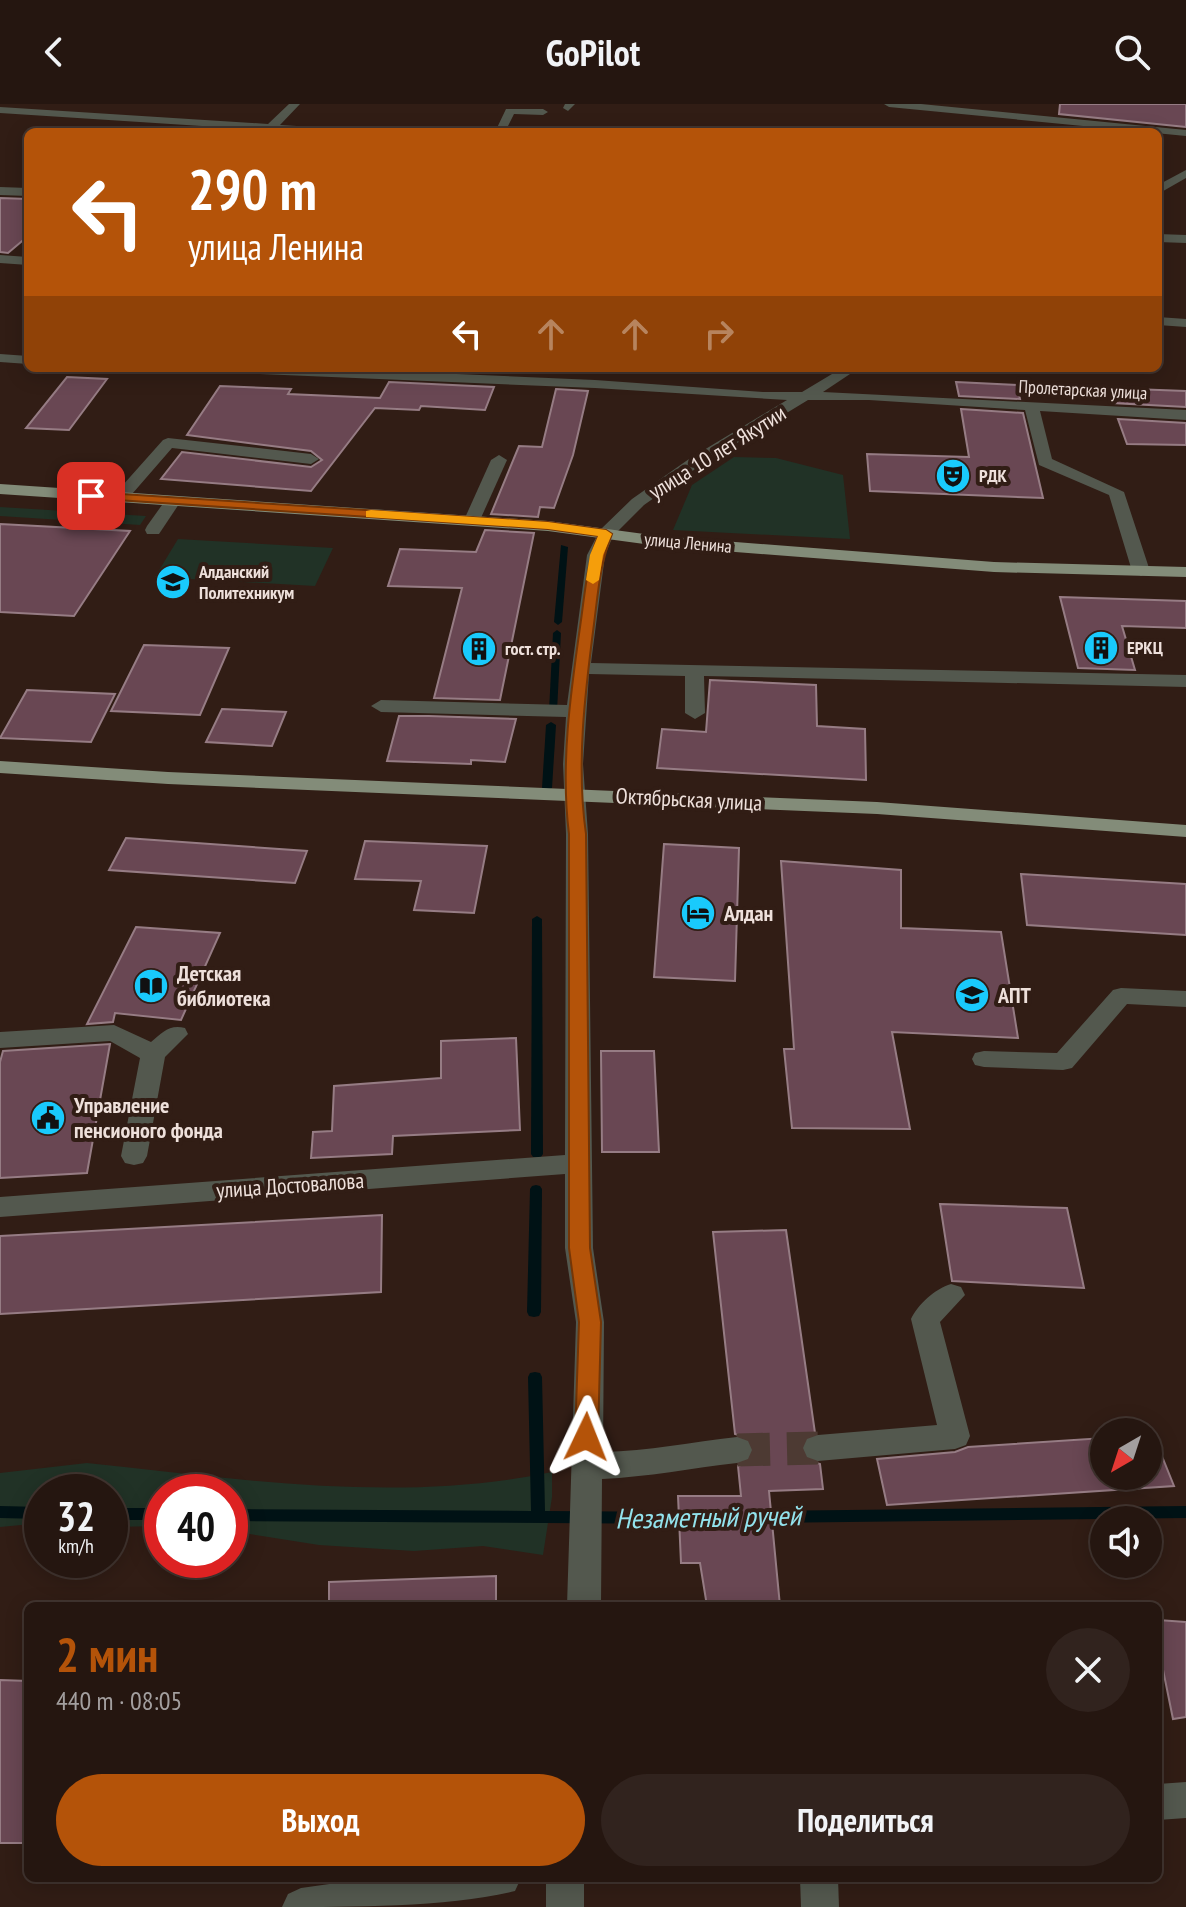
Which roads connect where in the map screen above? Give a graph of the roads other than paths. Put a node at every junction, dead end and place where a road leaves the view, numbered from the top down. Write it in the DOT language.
graph roads {
  1 [pos="295,104"];
  2 [pos="889,104"];
  3 [pos="953,107"];
  4 [pos="0,110"];
  5 [pos="543,112"];
  6 [pos="271,127"];
  7 [pos="286,128"];
  8 [pos="502,128"];
  9 [pos="1141,128"];
  10 [pos="1162,130"];
  11 [pos="1186,133"];
  12 [pos="1186,173"];
  13 [pos="1186,184"];
  14 [pos="1162,186"];
  15 [pos="0,191"];
  16 [pos="24,192"];
  17 [pos="1162,238"];
  18 [pos="1186,239"];
  19 [pos="0,259"];
  20 [pos="24,261"];
  21 [pos="1162,321"];
  22 [pos="1186,323"];
  23 [pos="0,358"];
  24 [pos="24,360"];
  25 [pos="307,372"];
  26 [pos="846,372"];
  27 [pos="808,396"];
  28 [pos="1032,408"];
  29 [pos="1186,415"];
  30 [pos="311,459"];
  31 [pos="499,460"];
  32 [pos="0,489"];
  33 [pos="120,498"];
  34 [pos="173,501"];
  35 [pos="472,520"];
  36 [pos="153,530"];
  37 [pos="606,534"];
  38 [pos="1141,571"];
  39 [pos="1186,572"];
  40 [pos="581,668"];
  41 [pos="694,671"];
  42 [pos="1186,681"];
  43 [pos="381,706"];
  44 [pos="576,711"];
  45 [pos="695,713"];
  46 [pos="0,767"];
  47 [pos="572,793"];
  48 [pos="1186,831"];
  49 [pos="1186,999"];
  50 [pos="176,1034"];
  51 [pos="0,1040"];
  52 [pos="153,1054"];
  53 [pos="984,1059"];
  54 [pos="134,1156"];
  55 [pos="580,1163"];
  56 [pos="0,1207"];
  57 [pos="951,1295"];
  58 [pos="818,1448"];
  59 [pos="737,1450"];
  60 [pos="585,1466"];
  61 [pos="584,1602"];
  62 [pos="1186,1800"];
  63 [pos="1162,1802"];
  64 [pos="474,1882"];
  65 [pos="565,1882"];
  66 [pos="819,1882"];
  67 [pos="301,1907"];
  68 [pos="565,1907"];
  69 [pos="820,1907"];
  1 -- 6 [label="street"];
  2 -- 3 [label="street"];
  3 -- 9 [label="street"];
  4 -- 6 [label="street"];
  5 -- 8 [label="street"];
  6 -- 7 [label="street"];
  10 -- 11 [label="street"];
  12 -- 14 [label="street"];
  13 -- 14 [label="street"];
  15 -- 16 [label="street"];
  17 -- 18 [label="street"];
  19 -- 20 [label="street"];
  21 -- 22 [label="street"];
  23 -- 24 [label="street"];
  25 -- 27 [label="street, Пролетарская улица"];
  26 -- 27 [label="street, улица 10 лет Якутии"];
  27 -- 28 [label="street, Пролетарская улица"];
  27 -- 37 [label="street, улица 10 лет Якутии"];
  28 -- 29 [label="street, Пролетарская улица"];
  28 -- 38 [label="street"];
  30 -- 33 [label="street"];
  31 -- 35 [label="street"];
  32 -- 33 [label="main road, улица Ленина"];
  33 -- 34 [label="main road, улица Ленина"];
  34 -- 35 [label="main road, улица Ленина"];
  34 -- 36 [label="street"];
  35 -- 37 [label="main road, улица Ленина"];
  37 -- 38 [label="main road, улица Ленина"];
  37 -- 40 [label="street, улица 10 лет Якутии"];
  38 -- 39 [label="main road, улица Ленина"];
  40 -- 41 [label="street"];
  40 -- 44 [label="street, улица 10 лет Якутии"];
  41 -- 42 [label="street"];
  41 -- 45 [label="street"];
  43 -- 44 [label="street"];
  44 -- 47 [label="street, улица 10 лет Якутии"];
  46 -- 47 [label="main road, Октябрьская улица"];
  47 -- 48 [label="main road, Октябрьская улица"];
  47 -- 55 [label="street, улица 10 лет Якутии"];
  49 -- 53 [label="street"];
  50 -- 52 [label="street"];
  51 -- 52 [label="street"];
  52 -- 54 [label="street"];
  55 -- 56 [label="street, улица Достовалова"];
  55 -- 60 [label="street, улица 10 лет Якутии"];
  57 -- 58 [label="street"];
  59 -- 60 [label="street"];
  60 -- 61 [label="street, улица 10 лет Якутии"];
  62 -- 63 [label="street"];
  64 -- 67 [label="street"];
  65 -- 68 [label="street"];
  66 -- 69 [label="street"];
}
